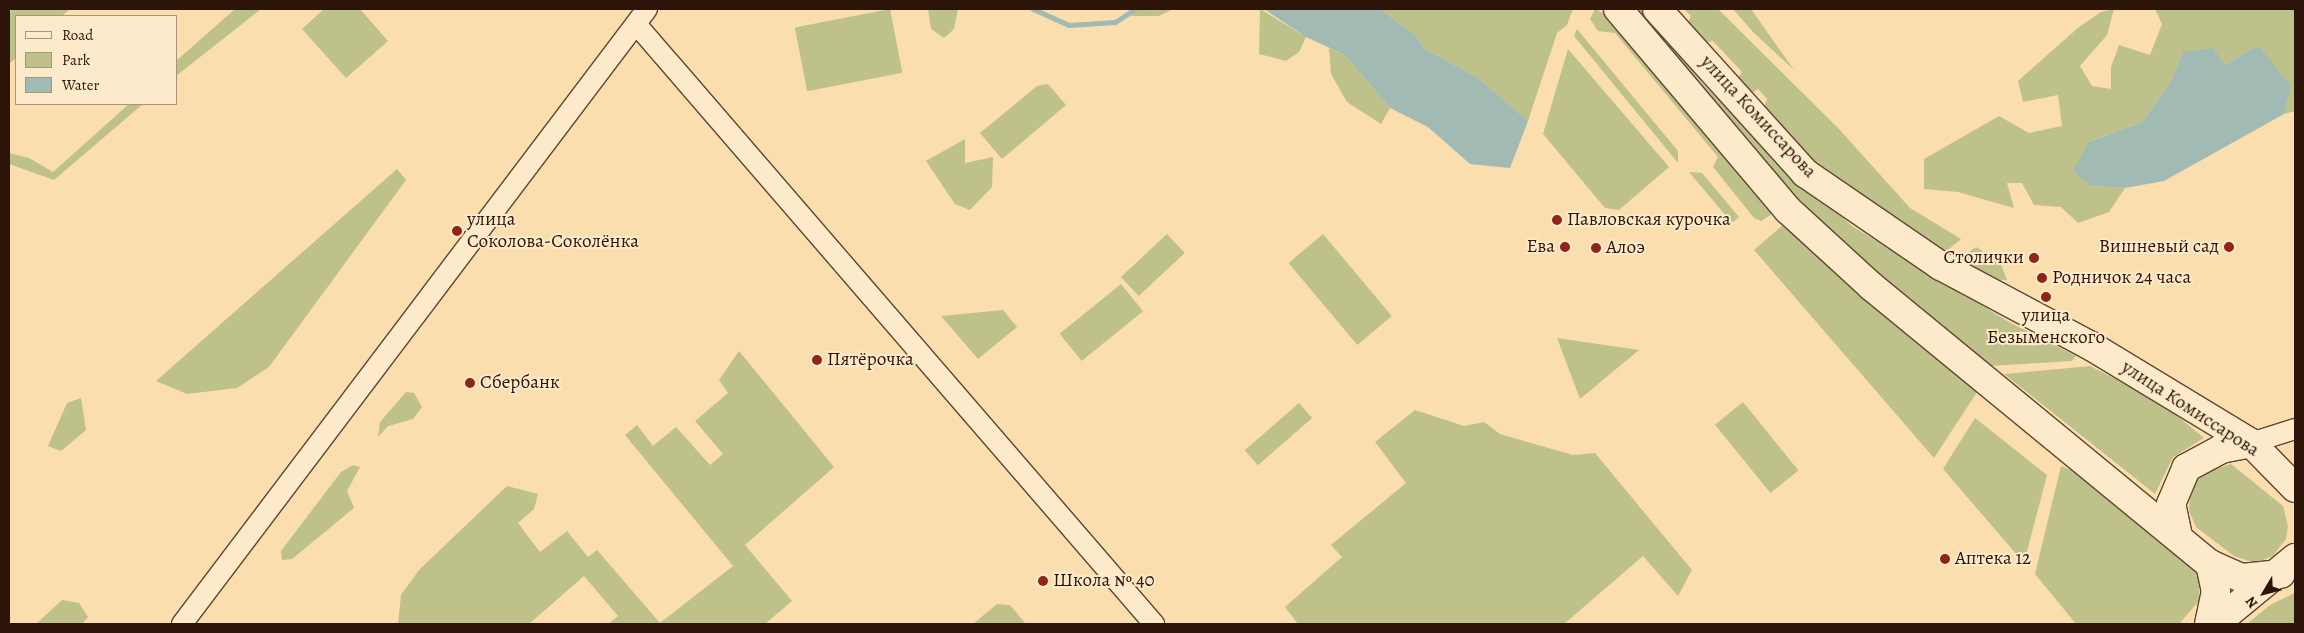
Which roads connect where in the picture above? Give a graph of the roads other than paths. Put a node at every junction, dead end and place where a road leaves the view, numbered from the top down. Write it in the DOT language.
graph roads {
  1 [pos="1618,9"];
  2 [pos="1658,9"];
  3 [pos="642,16"];
  4 [pos="2295,429"];
  5 [pos="2251,443"];
  6 [pos="2295,488"];
  7 [pos="2178,536"];
  8 [pos="2210,564"];
  9 [pos="2288,566"];
  10 [pos="182,624"];
  11 [pos="1154,624"];
  12 [pos="2209,624"];
  13 [pos="2215,624"];
  1 -- 7 [label="main road, улица Комиссарова"];
  2 -- 5 [label="main road, улица Комиссарова"];
  3 -- 10 [label="street"];
  3 -- 11 [label="street"];
  4 -- 5 [label="street"];
  5 -- 6 [label="main road, улица Комиссарова"];
  5 -- 7 [label="main road"];
  7 -- 8 [label="main road, улица Комиссарова"];
  8 -- 9 [label="main road"];
  8 -- 12 [label="main road"];
  9 -- 13 [label="main road"];
}
